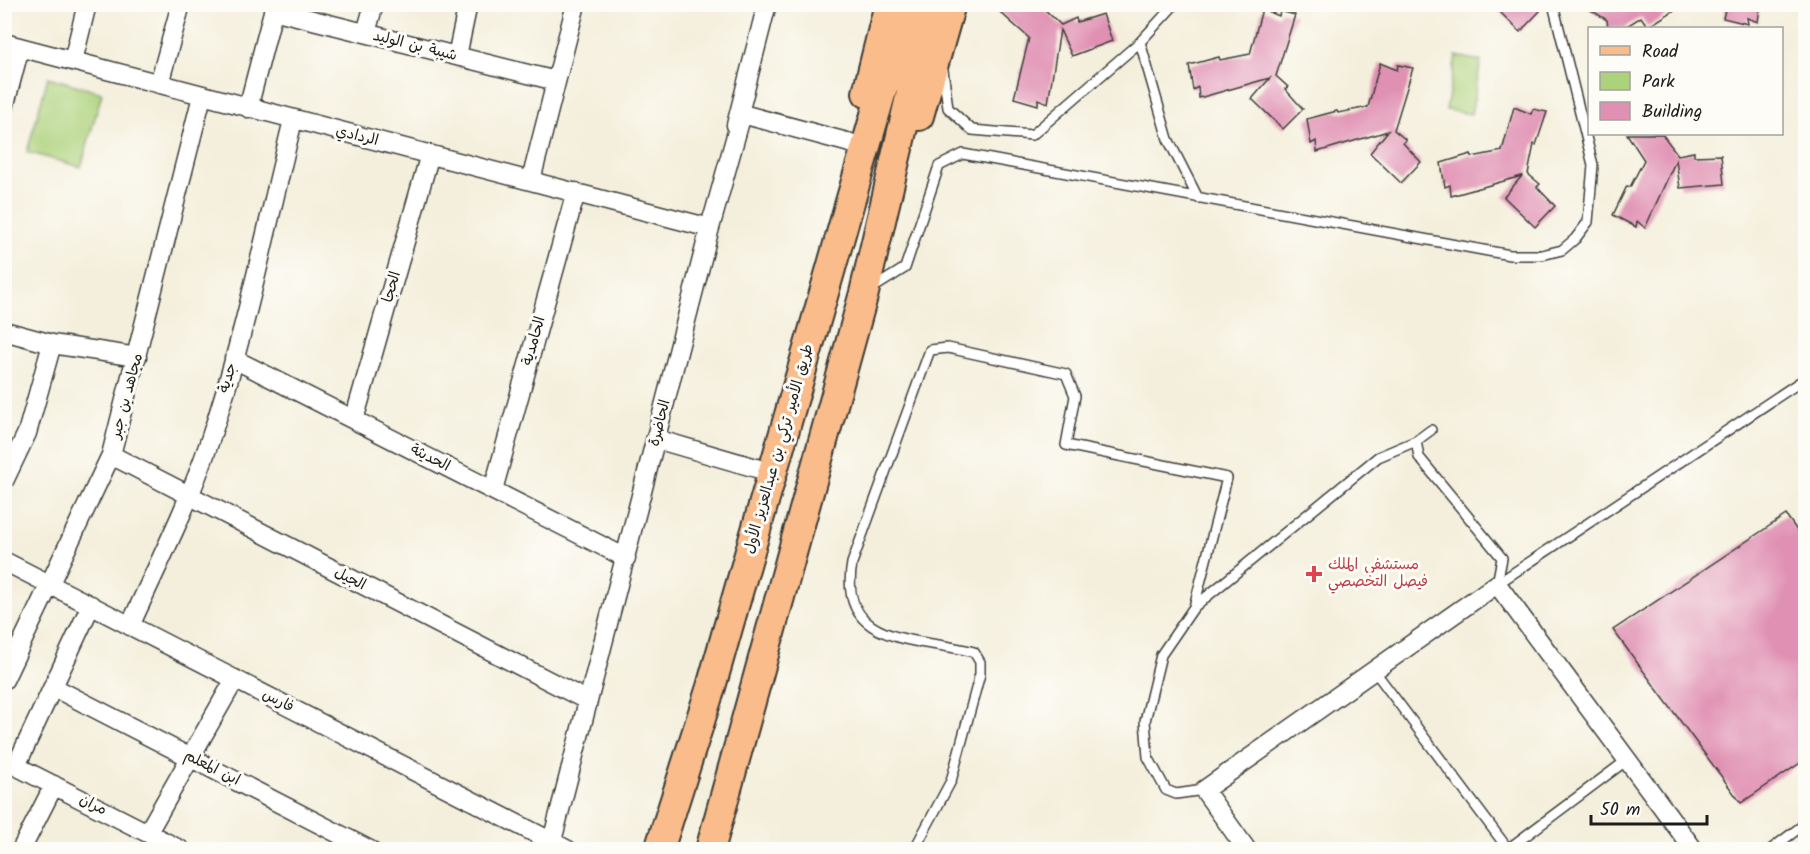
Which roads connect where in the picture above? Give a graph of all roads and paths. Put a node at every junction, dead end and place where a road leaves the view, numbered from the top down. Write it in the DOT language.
graph roads {
  1 [pos="87,4"];
  2 [pos="181,4"];
  3 [pos="374,4"];
  4 [pos="468,4"];
  5 [pos="576,4"];
  6 [pos="767,4"];
  7 [pos="889,4"];
  8 [pos="903,4"];
  9 [pos="932,4"];
  10 [pos="951,4"];
  11 [pos="956,4"];
  12 [pos="1175,4"];
  13 [pos="1553,4"];
  14 [pos="274,7"];
  15 [pos="366,33"];
  16 [pos="1140,42"];
  17 [pos="12,45"];
  18 [pos="907,54"];
  19 [pos="457,56"];
  20 [pos="74,62"];
  21 [pos="556,81"];
  22 [pos="159,84"];
  23 [pos="202,96"];
  24 [pos="4,108"];
  25 [pos="248,108"];
  26 [pos="293,120"];
  27 [pos="854,144"];
  28 [pos="430,154"];
  29 [pos="531,180"];
  30 [pos="576,192"];
  31 [pos="1198,198"];
  32 [pos="710,228"];
  33 [pos="864,293"];
  34 [pos="820,309"];
  35 [pos="4,331"];
  36 [pos="52,344"];
  37 [pos="137,357"];
  38 [pos="234,359"];
  39 [pos="1806,378"];
  40 [pos="354,420"];
  41 [pos="1431,430"];
  42 [pos="656,439"];
  43 [pos="1416,441"];
  44 [pos="111,455"];
  45 [pos="770,472"];
  46 [pos="4,481"];
  47 [pos="493,490"];
  48 [pos="189,496"];
  49 [pos="626,558"];
  50 [pos="4,561"];
  51 [pos="1497,584"];
  52 [pos="51,585"];
  53 [pos="91,605"];
  54 [pos="1194,607"];
  55 [pos="130,626"];
  56 [pos="1373,669"];
  57 [pos="235,679"];
  58 [pos="4,680"];
  59 [pos="53,687"];
  60 [pos="588,702"];
  61 [pos="190,757"];
  62 [pos="1627,760"];
  63 [pos="10,763"];
  64 [pos="54,785"];
  65 [pos="1204,790"];
  66 [pos="1806,824"];
  67 [pos="148,832"];
  68 [pos="552,841"];
  69 [pos="21,849"];
  70 [pos="181,849"];
  71 [pos="370,849"];
  72 [pos="568,849"];
  73 [pos="659,849"];
  74 [pos="710,849"];
  75 [pos="914,849"];
  76 [pos="1247,849"];
  77 [pos="1508,849"];
  78 [pos="1694,849"];
  79 [pos="1770,849"];
  1 -- 20 [label="street"];
  2 -- 22 [label="street"];
  3 -- 15 [label="street"];
  4 -- 19 [label="street"];
  5 -- 21 [label="street"];
  6 -- 32 [label="street, الحاضرة"];
  7 -- 27 [label="main road"];
  8 -- 18 [label="main road"];
  9 -- 18 [label="main road, طريق الأمير تركي بن عبدالعزيز الأول"];
  10 -- 33 [label="main road"];
  11 -- 16 [label="lane"];
  12 -- 16 [label="lane"];
  13 -- 31 [label="lane"];
  14 -- 15 [label="street, شيبة بن الوليد"];
  14 -- 25 [label="street"];
  15 -- 19 [label="street, شيبة بن الوليد"];
  16 -- 31 [label="lane"];
  17 -- 20 [label="street, الردادي"];
  17 -- 24 [label="street"];
  18 -- 33 [label="main road"];
  18 -- 34 [label="main road, طريق الأمير تركي بن عبدالعزيز الأول"];
  19 -- 21 [label="street, شيبة بن الوليد"];
  20 -- 22 [label="street, الردادي"];
  21 -- 29 [label="street"];
  22 -- 23 [label="street, الردادي"];
  23 -- 25 [label="street, الردادي"];
  23 -- 37 [label="street, مجاهد بن جبر"];
  25 -- 26 [label="street, الردادي"];
  26 -- 28 [label="street, الردادي"];
  26 -- 38 [label="street, جدية"];
  27 -- 32 [label="street"];
  27 -- 34 [label="main road"];
  28 -- 29 [label="street, الردادي"];
  28 -- 40 [label="street, الحجا"];
  29 -- 30 [label="street, الردادي"];
  30 -- 32 [label="street, الردادي"];
  30 -- 47 [label="street, الحامدية"];
  31 -- 33 [label="lane"];
  32 -- 42 [label="street, الحاضرة"];
  33 -- 74 [label="main road"];
  34 -- 45 [label="main road, طريق الأمير تركي بن عبدالعزيز الأول"];
  35 -- 36 [label="street"];
  36 -- 37 [label="street"];
  36 -- 46 [label="street"];
  37 -- 44 [label="street, مجاهد بن جبر"];
  38 -- 40 [label="street, الحديثة"];
  38 -- 48 [label="street, جدية"];
  39 -- 51 [label="lane"];
  40 -- 47 [label="street, الحديثة"];
  41 -- 43 [label="lane"];
  42 -- 45 [label="street"];
  42 -- 49 [label="street, الحاضرة"];
  43 -- 51 [label="lane"];
  43 -- 54 [label="lane"];
  44 -- 48 [label="street, الجيل"];
  44 -- 52 [label="street, مجاهد بن جبر"];
  45 -- 73 [label="main road, طريق الأمير تركي بن عبدالعزيز الأول"];
  47 -- 49 [label="street, الحديثة"];
  48 -- 55 [label="street, جدية"];
  48 -- 60 [label="street, الجيل"];
  49 -- 60 [label="street, الحاضرة"];
  50 -- 52 [label="street, فارس"];
  51 -- 56 [label="street"];
  51 -- 62 [label="street"];
  52 -- 53 [label="street, فارس"];
  52 -- 58 [label="street, مجاهد بن جبر"];
  53 -- 55 [label="street, فارس"];
  53 -- 59 [label="street"];
  54 -- 65 [label="lane"];
  54 -- 75 [label="lane"];
  55 -- 57 [label="street, فارس"];
  56 -- 65 [label="street"];
  56 -- 77 [label="lane"];
  57 -- 61 [label="street"];
  57 -- 68 [label="street, فارس"];
  59 -- 61 [label="street, ابن المعلم"];
  59 -- 63 [label="street"];
  60 -- 68 [label="street, الحاضرة"];
  61 -- 67 [label="street"];
  61 -- 71 [label="street, ابن المعلم"];
  62 -- 77 [label="lane"];
  62 -- 78 [label="street"];
  63 -- 64 [label="street, مران"];
  64 -- 67 [label="street, مران"];
  64 -- 69 [label="street"];
  65 -- 76 [label="street"];
  66 -- 79 [label="lane"];
  67 -- 70 [label="street, مران"];
  68 -- 72 [label="street, فارس"];
}
